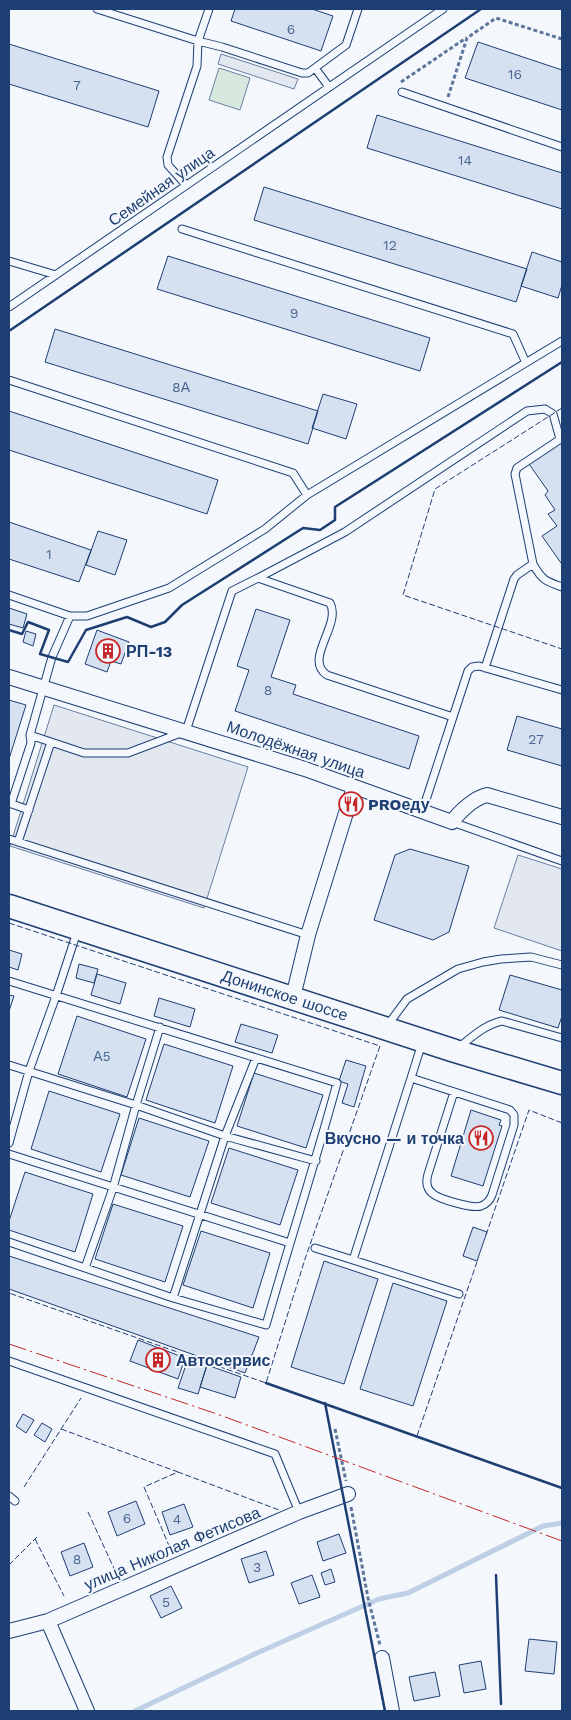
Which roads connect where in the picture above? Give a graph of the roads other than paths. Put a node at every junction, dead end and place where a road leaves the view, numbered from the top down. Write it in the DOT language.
graph roads {
  1 [pos="97,9"];
  2 [pos="208,9"];
  3 [pos="358,9"];
  4 [pos="443,9"];
  5 [pos="198,41"];
  6 [pos="315,68"];
  7 [pos="329,87"];
  8 [pos="402,92"];
  9 [pos="562,147"];
  10 [pos="186,185"];
  11 [pos="182,229"];
  12 [pos="9,260"];
  13 [pos="56,275"];
  14 [pos="9,307"];
  15 [pos="562,341"];
  16 [pos="526,363"];
  17 [pos="9,380"];
  18 [pos="561,439"];
  19 [pos="307,495"];
  20 [pos="533,564"];
  21 [pos="258,578"];
  22 [pos="562,587"];
  23 [pos="9,595"];
  24 [pos="70,616"];
  25 [pos="485,668"];
  26 [pos="9,677"];
  27 [pos="43,688"];
  28 [pos="562,690"];
  29 [pos="453,717"];
  30 [pos="186,731"];
  31 [pos="30,735"];
  32 [pos="51,742"];
  33 [pos="354,787"];
  34 [pos="10,804"];
  35 [pos="29,810"];
  36 [pos="422,812"];
  37 [pos="562,817"];
  38 [pos="452,822"];
  39 [pos="9,839"];
  40 [pos="18,842"];
  41 [pos="562,861"];
  42 [pos="9,906"];
  43 [pos="78,928"];
  44 [pos="308,935"];
  45 [pos="562,965"];
  46 [pos="9,980"];
  47 [pos="56,996"];
  48 [pos="293,997"];
  49 [pos="160,1027"];
  50 [pos="386,1028"];
  51 [pos="562,1038"];
  52 [pos="423,1040"];
  53 [pos="455,1051"];
  54 [pos="256,1058"];
  55 [pos="9,1066"];
  56 [pos="29,1071"];
  57 [pos="411,1078"];
  58 [pos="562,1083"];
  59 [pos="454,1092"];
  60 [pos="136,1105"];
  61 [pos="226,1136"];
  62 [pos="9,1143"];
  63 [pos="9,1154"];
  64 [pos="316,1161"];
  65 [pos="113,1188"];
  66 [pos="201,1214"];
  67 [pos="9,1242"];
  68 [pos="290,1243"];
  69 [pos="316,1248"];
  70 [pos="353,1260"];
  71 [pos="85,1268"];
  72 [pos="458,1294"];
  73 [pos="173,1298"];
  74 [pos="9,1361"];
  75 [pos="348,1494"];
  76 [pos="299,1512"];
  77 [pos="48,1621"];
  78 [pos="9,1631"];
  79 [pos="382,1658"];
  80 [pos="87,1711"];
  81 [pos="392,1711"];
  1 -- 5 [label="lane"];
  2 -- 5 [label="lane"];
  3 -- 6 [label="lane"];
  4 -- 7 [label="lane, Семейная улица"];
  5 -- 6 [label="lane"];
  5 -- 10 [label="lane"];
  6 -- 7 [label="lane"];
  7 -- 10 [label="lane, Семейная улица"];
  8 -- 9 [label="lane"];
  10 -- 13 [label="lane, Семейная улица"];
  11 -- 16 [label="lane"];
  12 -- 13 [label="lane"];
  13 -- 14 [label="lane, Семейная улица"];
  15 -- 16 [label="lane"];
  16 -- 19 [label="lane"];
  17 -- 19 [label="lane"];
  18 -- 20 [label="lane"];
  18 -- 21 [label="lane"];
  19 -- 24 [label="lane"];
  20 -- 22 [label="lane"];
  20 -- 25 [label="lane"];
  21 -- 29 [label="lane"];
  21 -- 30 [label="lane"];
  23 -- 24 [label="lane"];
  24 -- 27 [label="lane"];
  25 -- 28 [label="lane"];
  25 -- 29 [label="lane"];
  26 -- 27 [label="street, Молодёжная улица"];
  27 -- 30 [label="street, Молодёжная улица"];
  27 -- 31 [label="lane"];
  29 -- 36 [label="lane"];
  30 -- 32 [label="lane"];
  30 -- 33 [label="street, Молодёжная улица"];
  31 -- 32 [label="lane"];
  31 -- 34 [label="lane"];
  32 -- 35 [label="lane"];
  33 -- 36 [label="street, Молодёжная улица"];
  33 -- 44 [label="street"];
  34 -- 35 [label="lane"];
  35 -- 40 [label="lane"];
  36 -- 38 [label="street, Молодёжная улица"];
  37 -- 38 [label="street"];
  38 -- 41 [label="lane"];
  39 -- 40 [label="lane"];
  40 -- 44 [label="lane"];
  42 -- 43 [label="main road, Донинское шоссе"];
  43 -- 47 [label="lane"];
  43 -- 48 [label="main road, Донинское шоссе"];
  44 -- 48 [label="street"];
  45 -- 50 [label="lane"];
  46 -- 47 [label="lane"];
  47 -- 49 [label="lane"];
  47 -- 56 [label="lane"];
  48 -- 50 [label="main road, Донинское шоссе"];
  49 -- 54 [label="lane"];
  49 -- 60 [label="lane"];
  50 -- 52 [label="main road, Донинское шоссе"];
  51 -- 53 [label="lane"];
  52 -- 53 [label="main road, Донинское шоссе"];
  52 -- 57 [label="lane"];
  53 -- 58 [label="main road, Донинское шоссе"];
  54 -- 61 [label="lane"];
  54 -- 64 [label="lane"];
  55 -- 56 [label="lane"];
  56 -- 60 [label="lane"];
  56 -- 62 [label="lane"];
  57 -- 59 [label="lane"];
  57 -- 70 [label="lane"];
  59 -- 59 [label="lane"];
  60 -- 61 [label="lane"];
  60 -- 65 [label="lane"];
  61 -- 64 [label="lane"];
  61 -- 66 [label="lane"];
  63 -- 65 [label="lane"];
  64 -- 68 [label="lane"];
  65 -- 66 [label="lane"];
  65 -- 71 [label="lane"];
  66 -- 68 [label="lane"];
  66 -- 73 [label="lane"];
  67 -- 71 [label="lane"];
  68 -- 73 [label="lane"];
  69 -- 70 [label="lane"];
  70 -- 72 [label="lane"];
  71 -- 73 [label="lane"];
  74 -- 76 [label="lane"];
  75 -- 76 [label="street, улица Николая Фетисова"];
  76 -- 77 [label="street, улица Николая Фетисова"];
  77 -- 78 [label="street, улица Николая Фетисова"];
  77 -- 80 [label="street"];
  79 -- 81 [label="street"];
}
